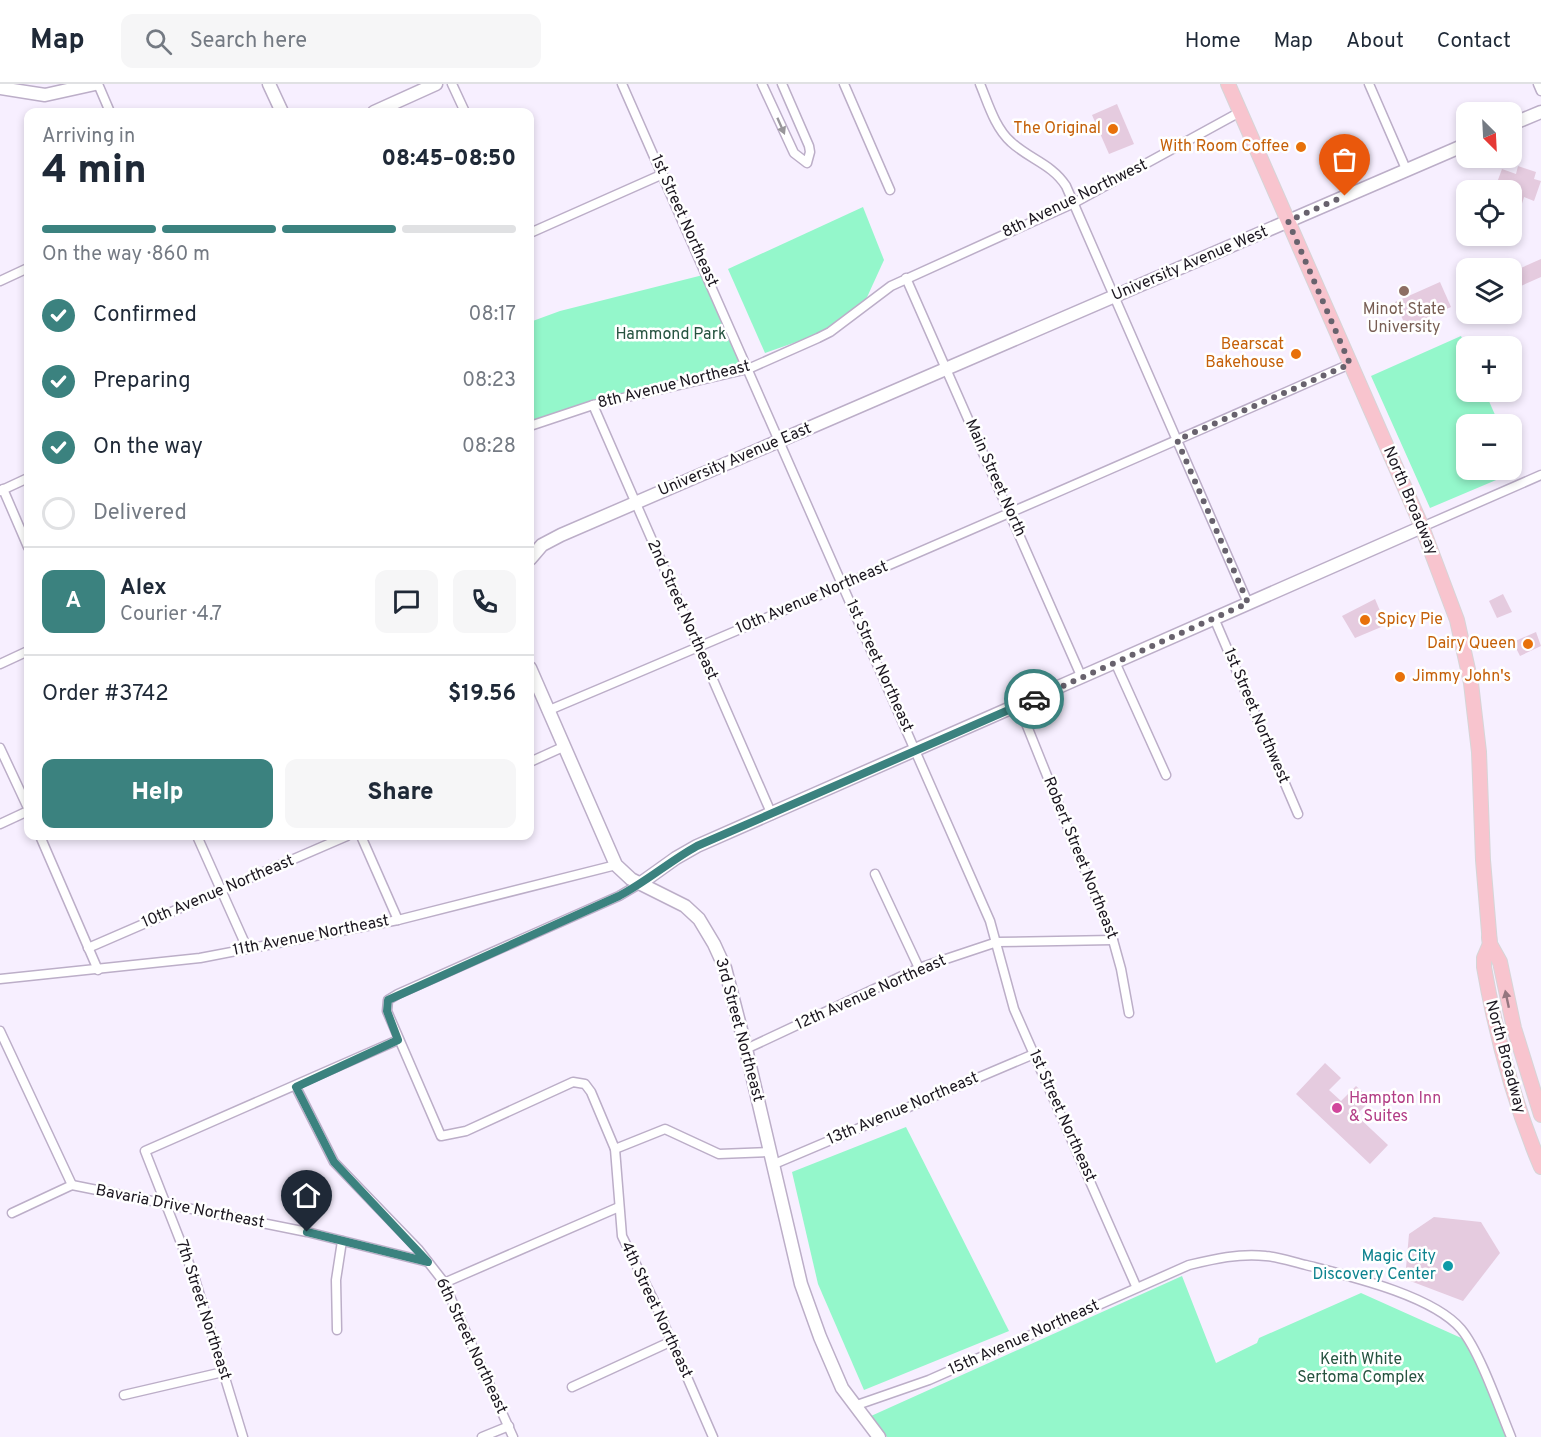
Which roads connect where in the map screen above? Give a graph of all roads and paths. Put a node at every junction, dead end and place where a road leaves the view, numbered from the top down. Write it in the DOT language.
graph roads {
  1 [pos="96,84"];
  2 [pos="269,84"];
  3 [pos="436,84"];
  4 [pos="452,84"];
  5 [pos="622,84"];
  6 [pos="762,84"];
  7 [pos="782,84"];
  8 [pos="844,84"];
  9 [pos="980,84"];
  10 [pos="1228,84"];
  11 [pos="1369,84"];
  12 [pos="1538,84"];
  13 [pos="15,86"];
  14 [pos="0,88"];
  15 [pos="1541,92"];
  16 [pos="108,108"];
  17 [pos="280,108"];
  18 [pos="383,108"];
  19 [pos="463,108"];
  20 [pos="1240,112"];
  21 [pos="1541,112"];
  22 [pos="1522,120"];
  23 [pos="1456,149"];
  24 [pos="1406,169"];
  25 [pos="663,174"];
  26 [pos="891,190"];
  27 [pos="1074,203"];
  28 [pos="1288,221"];
  29 [pos="534,231"];
  30 [pos="24,270"];
  31 [pos="906,278"];
  32 [pos="0,280"];
  33 [pos="1115,296"];
  34 [pos="1350,364"];
  35 [pos="748,369"];
  36 [pos="947,369"];
  37 [pos="593,405"];
  38 [pos="534,425"];
  39 [pos="1177,440"];
  40 [pos="779,441"];
  41 [pos="1541,475"];
  42 [pos="24,480"];
  43 [pos="2,490"];
  44 [pos="635,503"];
  45 [pos="1011,512"];
  46 [pos="1422,527"];
  47 [pos="24,538"];
  48 [pos="534,555"];
  49 [pos="843,586"];
  50 [pos="1248,603"];
  51 [pos="1214,618"];
  52 [pos="699,647"];
  53 [pos="24,653"];
  54 [pos="1115,662"];
  55 [pos="0,664"];
  56 [pos="534,678"];
  57 [pos="1082,678"];
  58 [pos="1019,706"];
  59 [pos="547,711"];
  60 [pos="563,747"];
  61 [pos="0,748"];
  62 [pos="916,751"];
  63 [pos="534,760"];
  64 [pos="1166,775"];
  65 [pos="24,801"];
  66 [pos="24,812"];
  67 [pos="1298,814"];
  68 [pos="772,815"];
  69 [pos="0,824"];
  70 [pos="42,840"];
  71 [pos="199,840"];
  72 [pos="338,840"];
  73 [pos="363,840"];
  74 [pos="616,865"];
  75 [pos="875,874"];
  76 [pos="641,884"];
  77 [pos="221,890"];
  78 [pos="398,920"];
  79 [pos="1113,940"];
  80 [pos="997,942"];
  81 [pos="1490,944"];
  82 [pos="88,948"];
  83 [pos="247,948"];
  84 [pos="919,968"];
  85 [pos="99,970"];
  86 [pos="0,979"];
  87 [pos="1129,1013"];
  88 [pos="0,1031"];
  89 [pos="398,1040"];
  90 [pos="746,1048"];
  91 [pos="1034,1054"];
  92 [pos="296,1087"];
  93 [pos="1541,1115"];
  94 [pos="615,1149"];
  95 [pos="769,1152"];
  96 [pos="772,1165"];
  97 [pos="1541,1167"];
  98 [pos="72,1185"];
  99 [pos="166,1204"];
  100 [pos="619,1207"];
  101 [pos="12,1213"];
  102 [pos="342,1241"];
  103 [pos="428,1262"];
  104 [pos="444,1283"];
  105 [pos="1136,1286"];
  106 [pos="337,1330"];
  107 [pos="672,1341"];
  108 [pos="223,1372"];
  109 [pos="572,1387"];
  110 [pos="124,1395"];
  111 [pos="857,1405"];
  112 [pos="509,1426"];
  113 [pos="243,1437"];
  114 [pos="482,1437"];
  115 [pos="513,1437"];
  116 [pos="713,1437"];
  117 [pos="879,1437"];
  118 [pos="1511,1437"];
  1 -- 13 [label="street"];
  1 -- 16 [label="street"];
  2 -- 17 [label="street"];
  3 -- 18 [label="street"];
  4 -- 19 [label="street"];
  5 -- 25 [label="street, 1st Street Northeast"];
  6 -- 7 [label="street, one-way"];
  8 -- 26 [label="street"];
  9 -- 27 [label="street"];
  10 -- 20 [label="main road, North Broadway"];
  11 -- 24 [label="street"];
  12 -- 15 [label="street"];
  13 -- 14 [label="street"];
  20 -- 27 [label="street, 8th Avenue Northwest"];
  20 -- 28 [label="main road, North Broadway"];
  21 -- 22 [label="street"];
  23 -- 24 [label="street, University Avenue West"];
  24 -- 28 [label="street, University Avenue West"];
  25 -- 29 [label="street"];
  25 -- 35 [label="street, 1st Street Northeast"];
  27 -- 31 [label="street, 8th Avenue Northwest"];
  27 -- 33 [label="street"];
  28 -- 33 [label="street, University Avenue West"];
  28 -- 34 [label="main road, North Broadway"];
  30 -- 32 [label="street"];
  31 -- 35 [label="street, 8th Avenue Northeast"];
  31 -- 36 [label="street, Main Street North"];
  33 -- 36 [label="street, University Avenue West"];
  33 -- 39 [label="street"];
  34 -- 39 [label="street, 10th Avenue Northeast"];
  34 -- 46 [label="main road, North Broadway"];
  35 -- 37 [label="street, 8th Avenue Northeast"];
  35 -- 40 [label="street, 1st Street Northeast"];
  36 -- 40 [label="street, University Avenue East"];
  36 -- 45 [label="street, Main Street North"];
  37 -- 38 [label="street, 8th Avenue Northeast"];
  37 -- 44 [label="street, 2nd Street Northeast"];
  39 -- 45 [label="street, 10th Avenue Northeast"];
  39 -- 50 [label="street"];
  40 -- 44 [label="street, University Avenue East"];
  40 -- 49 [label="street, 1st Street Northeast"];
  41 -- 46 [label="street"];
  42 -- 43 [label="street"];
  43 -- 47 [label="street"];
  44 -- 48 [label="street, University Avenue East"];
  44 -- 52 [label="street, 2nd Street Northeast"];
  45 -- 49 [label="street, 10th Avenue Northeast"];
  45 -- 57 [label="street, Main Street North"];
  46 -- 50 [label="street"];
  46 -- 81 [label="main road, North Broadway"];
  49 -- 52 [label="street, 10th Avenue Northeast"];
  49 -- 62 [label="street, 1st Street Northeast"];
  50 -- 51 [label="street"];
  51 -- 54 [label="street"];
  51 -- 67 [label="street, 1st Street Northwest"];
  52 -- 59 [label="street, 10th Avenue Northeast"];
  52 -- 68 [label="street, 2nd Street Northeast"];
  53 -- 55 [label="street"];
  54 -- 57 [label="street"];
  54 -- 64 [label="street"];
  56 -- 59 [label="street, 3rd Street Northeast"];
  57 -- 58 [label="street"];
  58 -- 62 [label="street"];
  58 -- 79 [label="street, Robert Street Northeast"];
  59 -- 60 [label="street, 3rd Street Northeast"];
  60 -- 63 [label="street"];
  60 -- 74 [label="street, 3rd Street Northeast"];
  61 -- 65 [label="street"];
  62 -- 68 [label="street"];
  62 -- 80 [label="street, 1st Street Northeast"];
  66 -- 69 [label="street"];
  68 -- 76 [label="street"];
  70 -- 82 [label="street"];
  71 -- 77 [label="street"];
  72 -- 77 [label="street, 10th Avenue Northeast"];
  73 -- 78 [label="street"];
  74 -- 76 [label="street, 3rd Street Northeast"];
  74 -- 78 [label="street, 11th Avenue Northeast"];
  75 -- 84 [label="street"];
  76 -- 89 [label="street"];
  76 -- 90 [label="street, 3rd Street Northeast"];
  77 -- 82 [label="street, 10th Avenue Northeast"];
  77 -- 83 [label="street"];
  78 -- 83 [label="street, 11th Avenue Northeast"];
  79 -- 80 [label="street, 12th Avenue Northeast"];
  79 -- 87 [label="street, Robert Street Northeast"];
  80 -- 84 [label="street, 12th Avenue Northeast"];
  80 -- 91 [label="street, 1st Street Northeast"];
  93 -- 81 [label="main road, North Broadway, one-way"];
  81 -- 97 [label="main road, North Broadway"];
  82 -- 85 [label="street"];
  83 -- 85 [label="street, 11th Avenue Northeast"];
  84 -- 90 [label="street, 12th Avenue Northeast"];
  85 -- 86 [label="street, 11th Avenue Northeast"];
  88 -- 98 [label="street"];
  89 -- 92 [label="street"];
  89 -- 94 [label="street, 4th Street Northeast"];
  90 -- 95 [label="street, 3rd Street Northeast"];
  91 -- 96 [label="street, 13th Avenue Northeast"];
  91 -- 105 [label="street, 1st Street Northeast"];
  92 -- 99 [label="street, 7th Street Northeast"];
  92 -- 103 [label="street, 6th Street Northeast"];
  94 -- 95 [label="street"];
  94 -- 100 [label="street, 4th Street Northeast"];
  95 -- 96 [label="street, 3rd Street Northeast"];
  96 -- 111 [label="street, 3rd Street Northeast"];
  98 -- 99 [label="street, Bavaria Drive Northeast"];
  98 -- 101 [label="street"];
  99 -- 102 [label="street, Bavaria Drive Northeast"];
  99 -- 108 [label="street, 7th Street Northeast"];
  100 -- 104 [label="street"];
  100 -- 107 [label="street, 4th Street Northeast"];
  102 -- 103 [label="street, Bavaria Drive Northeast"];
  102 -- 106 [label="street"];
  103 -- 104 [label="street, 6th Street Northeast"];
  104 -- 112 [label="street, 6th Street Northeast"];
  105 -- 111 [label="street, 15th Avenue Northeast"];
  105 -- 118 [label="street, 15th Avenue Northeast"];
  107 -- 109 [label="street"];
  107 -- 116 [label="street, 4th Street Northeast"];
  108 -- 110 [label="street"];
  108 -- 113 [label="street, 7th Street Northeast"];
  111 -- 117 [label="street, 3rd Street Northeast"];
  112 -- 114 [label="street"];
  112 -- 115 [label="street, 6th Street Northeast"];
}
